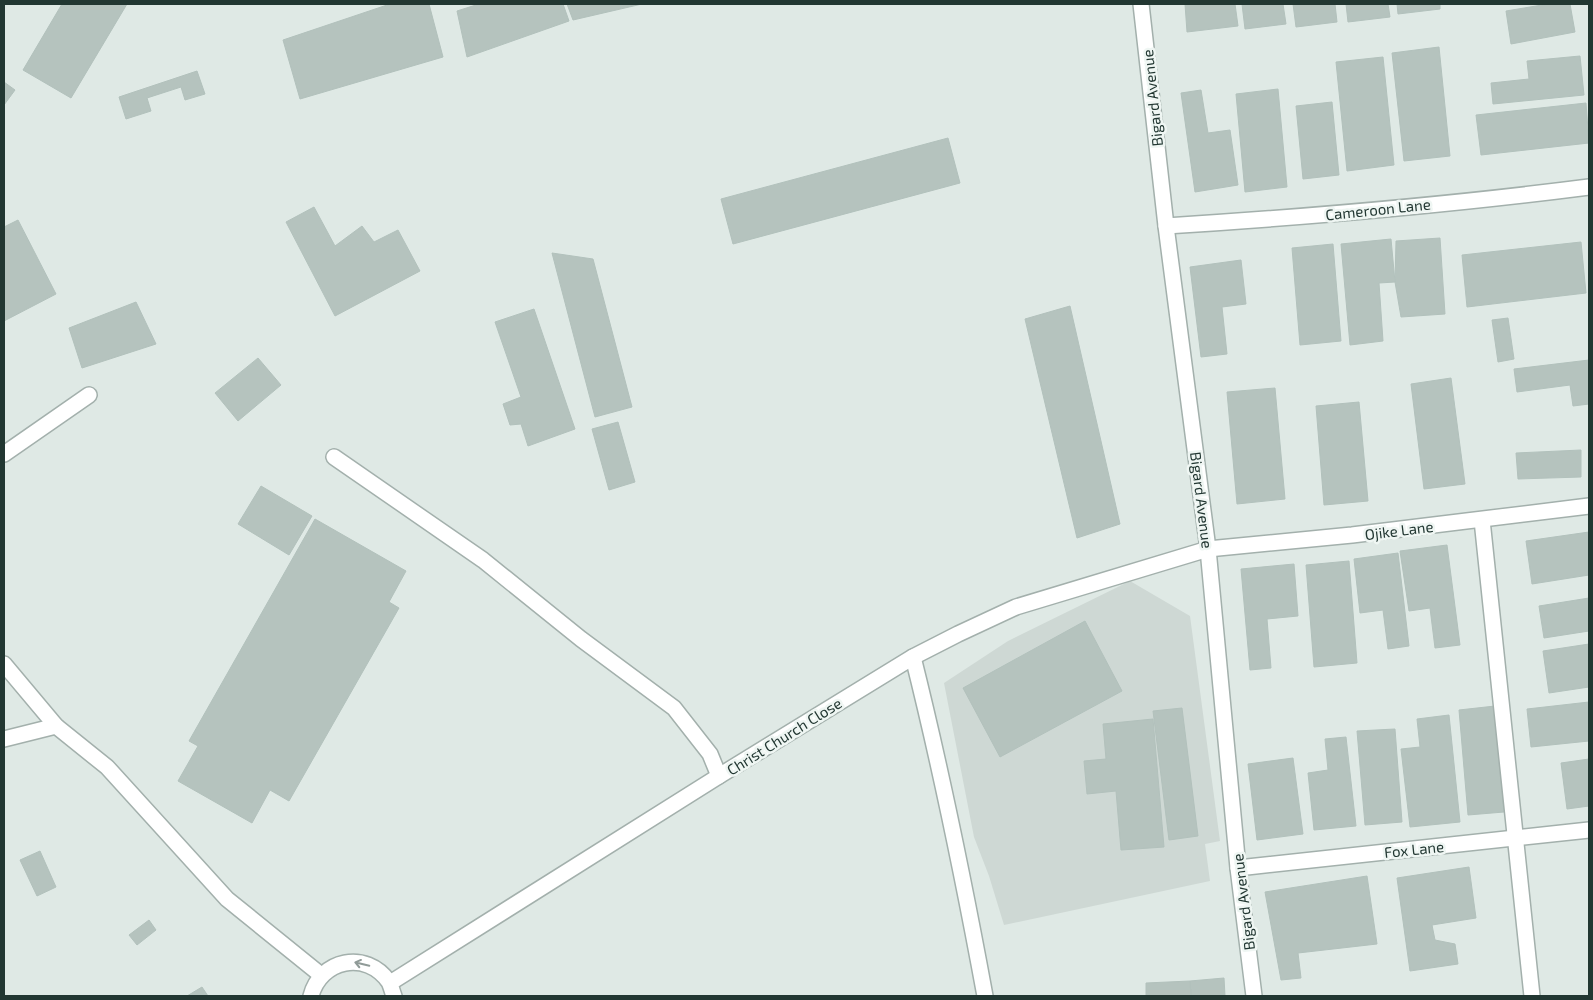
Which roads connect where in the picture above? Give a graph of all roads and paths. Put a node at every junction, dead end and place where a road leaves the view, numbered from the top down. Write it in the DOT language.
graph roads {
  1 [pos="1142,4"];
  2 [pos="1589,187"];
  3 [pos="1166,226"];
  4 [pos="90,396"];
  5 [pos="4,454"];
  6 [pos="334,458"];
  7 [pos="1589,506"];
  8 [pos="1482,520"];
  9 [pos="1208,549"];
  10 [pos="913,657"];
  11 [pos="4,664"];
  12 [pos="56,726"];
  13 [pos="4,739"];
  14 [pos="719,776"];
  15 [pos="1589,830"];
  16 [pos="1515,838"];
  17 [pos="1238,868"];
  18 [pos="321,975"];
  19 [pos="392,990"];
  20 [pos="310,996"];
  21 [pos="985,996"];
  22 [pos="1254,996"];
  23 [pos="1532,996"];
  1 -- 3 [label="street, Bigard Avenue"];
  2 -- 3 [label="street, Cameroon Lane"];
  3 -- 9 [label="street, Bigard Avenue"];
  4 -- 5 [label="street"];
  6 -- 14 [label="street"];
  7 -- 8 [label="street, Ojike Lane"];
  8 -- 9 [label="street, Ojike Lane"];
  8 -- 16 [label="street"];
  9 -- 10 [label="street, Christ Church Close"];
  9 -- 17 [label="street, Bigard Avenue"];
  10 -- 14 [label="street, Christ Church Close"];
  10 -- 21 [label="street"];
  11 -- 12 [label="street"];
  12 -- 13 [label="street"];
  12 -- 18 [label="street"];
  14 -- 19 [label="street, Christ Church Close"];
  15 -- 16 [label="street, Fox Lane"];
  16 -- 17 [label="street, Fox Lane"];
  16 -- 23 [label="street"];
  17 -- 22 [label="street, Bigard Avenue"];
  19 -- 18 [label="street, one-way"];
  18 -- 20 [label="street"];
}
